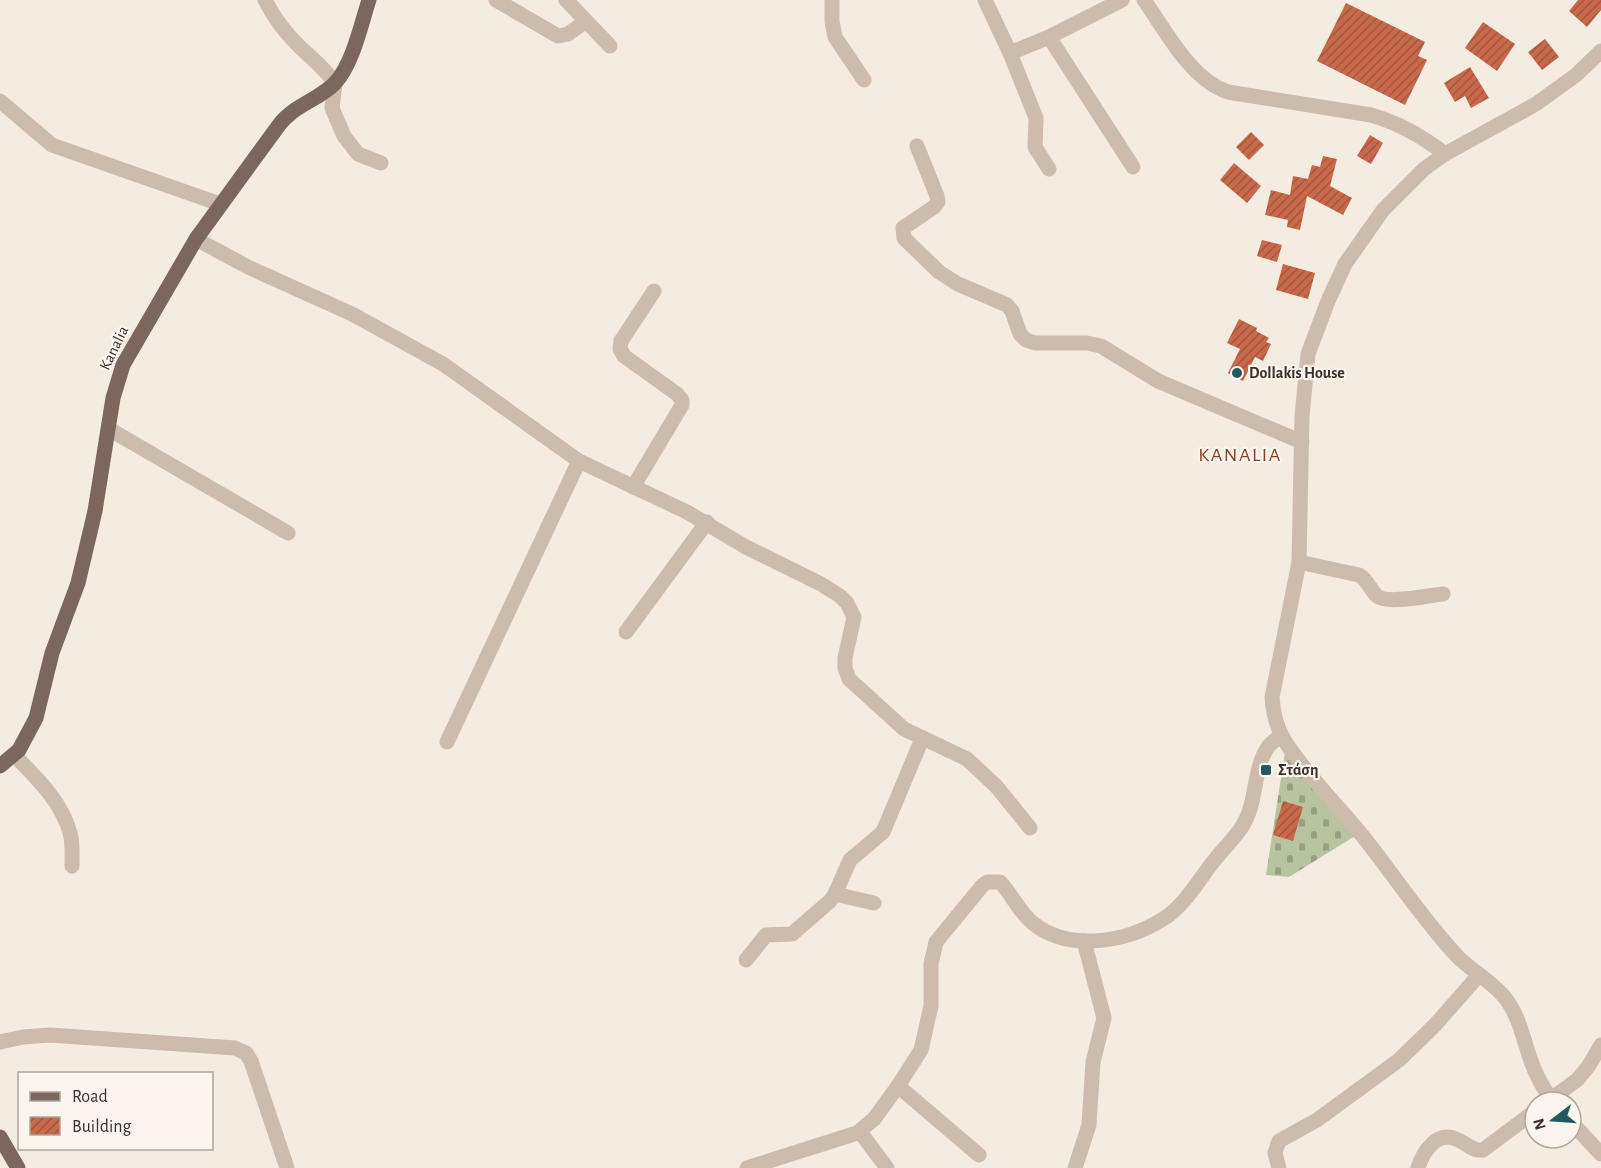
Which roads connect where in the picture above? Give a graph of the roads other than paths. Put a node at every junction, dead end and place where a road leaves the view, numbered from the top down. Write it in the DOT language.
graph roads {
  1 [pos="265,0"];
  2 [pos="369,0"];
  3 [pos="496,0"];
  4 [pos="566,0"];
  5 [pos="832,0"];
  6 [pos="985,0"];
  7 [pos="1122,0"];
  8 [pos="1143,0"];
  9 [pos="586,21"];
  10 [pos="1049,37"];
  11 [pos="610,46"];
  12 [pos="1601,51"];
  13 [pos="1010,53"];
  14 [pos="864,80"];
  15 [pos="335,83"];
  16 [pos="0,101"];
  17 [pos="916,146"];
  18 [pos="1445,154"];
  19 [pos="381,163"];
  20 [pos="1133,167"];
  21 [pos="1049,169"];
  22 [pos="220,204"];
  23 [pos="196,239"];
  24 [pos="654,291"];
  25 [pos="109,429"];
  26 [pos="1302,442"];
  27 [pos="579,461"];
  28 [pos="633,487"];
  29 [pos="707,522"];
  30 [pos="288,533"];
  31 [pos="1299,562"];
  32 [pos="1443,594"];
  33 [pos="626,632"];
  34 [pos="1281,735"];
  35 [pos="922,739"];
  36 [pos="447,742"];
  37 [pos="14,756"];
  38 [pos="0,766"];
  39 [pos="1030,828"];
  40 [pos="72,866"];
  41 [pos="835,894"];
  42 [pos="874,903"];
  43 [pos="1084,941"];
  44 [pos="746,960"];
  45 [pos="1479,975"];
  46 [pos="0,1042"];
  47 [pos="1601,1046"];
  48 [pos="898,1086"];
  49 [pos="1544,1090"];
  50 [pos="1564,1090"];
  51 [pos="1523,1120"];
  52 [pos="860,1132"];
  53 [pos="1583,1135"];
  54 [pos="0,1137"];
  55 [pos="1601,1154"];
  56 [pos="979,1155"];
  57 [pos="18,1168"];
  58 [pos="287,1168"];
  59 [pos="747,1168"];
  60 [pos="887,1168"];
  61 [pos="1075,1168"];
  62 [pos="1279,1168"];
  63 [pos="1418,1168"];
  1 -- 15 [label="street"];
  2 -- 15 [label="main road, Kanalia"];
  3 -- 9 [label="street"];
  4 -- 9 [label="street"];
  5 -- 14 [label="street"];
  6 -- 13 [label="street"];
  7 -- 10 [label="street"];
  8 -- 18 [label="street"];
  9 -- 11 [label="street"];
  10 -- 13 [label="street"];
  10 -- 20 [label="street"];
  12 -- 18 [label="street"];
  13 -- 21 [label="street"];
  15 -- 19 [label="street"];
  15 -- 22 [label="main road, Kanalia"];
  16 -- 22 [label="street"];
  17 -- 26 [label="street"];
  18 -- 26 [label="street"];
  22 -- 23 [label="main road, Kanalia"];
  23 -- 25 [label="main road, Kanalia"];
  23 -- 27 [label="street"];
  24 -- 28 [label="street"];
  25 -- 30 [label="street"];
  25 -- 37 [label="main road, Kanalia"];
  26 -- 31 [label="street"];
  27 -- 28 [label="street"];
  27 -- 36 [label="street"];
  28 -- 29 [label="street"];
  29 -- 33 [label="street"];
  29 -- 35 [label="street"];
  31 -- 32 [label="street"];
  31 -- 34 [label="street"];
  34 -- 43 [label="street"];
  34 -- 45 [label="street"];
  35 -- 39 [label="street"];
  35 -- 41 [label="street"];
  37 -- 38 [label="main road, Kanalia"];
  37 -- 40 [label="street"];
  41 -- 42 [label="street"];
  41 -- 44 [label="street"];
  43 -- 48 [label="street"];
  43 -- 61 [label="street"];
  45 -- 49 [label="street"];
  45 -- 62 [label="street"];
  46 -- 58 [label="street"];
  47 -- 50 [label="street"];
  48 -- 52 [label="street"];
  48 -- 56 [label="street"];
  51 -- 63 [label="street"];
  52 -- 59 [label="street"];
  52 -- 60 [label="street"];
  53 -- 55 [label="street"];
  54 -- 57 [label="main road"];
}
